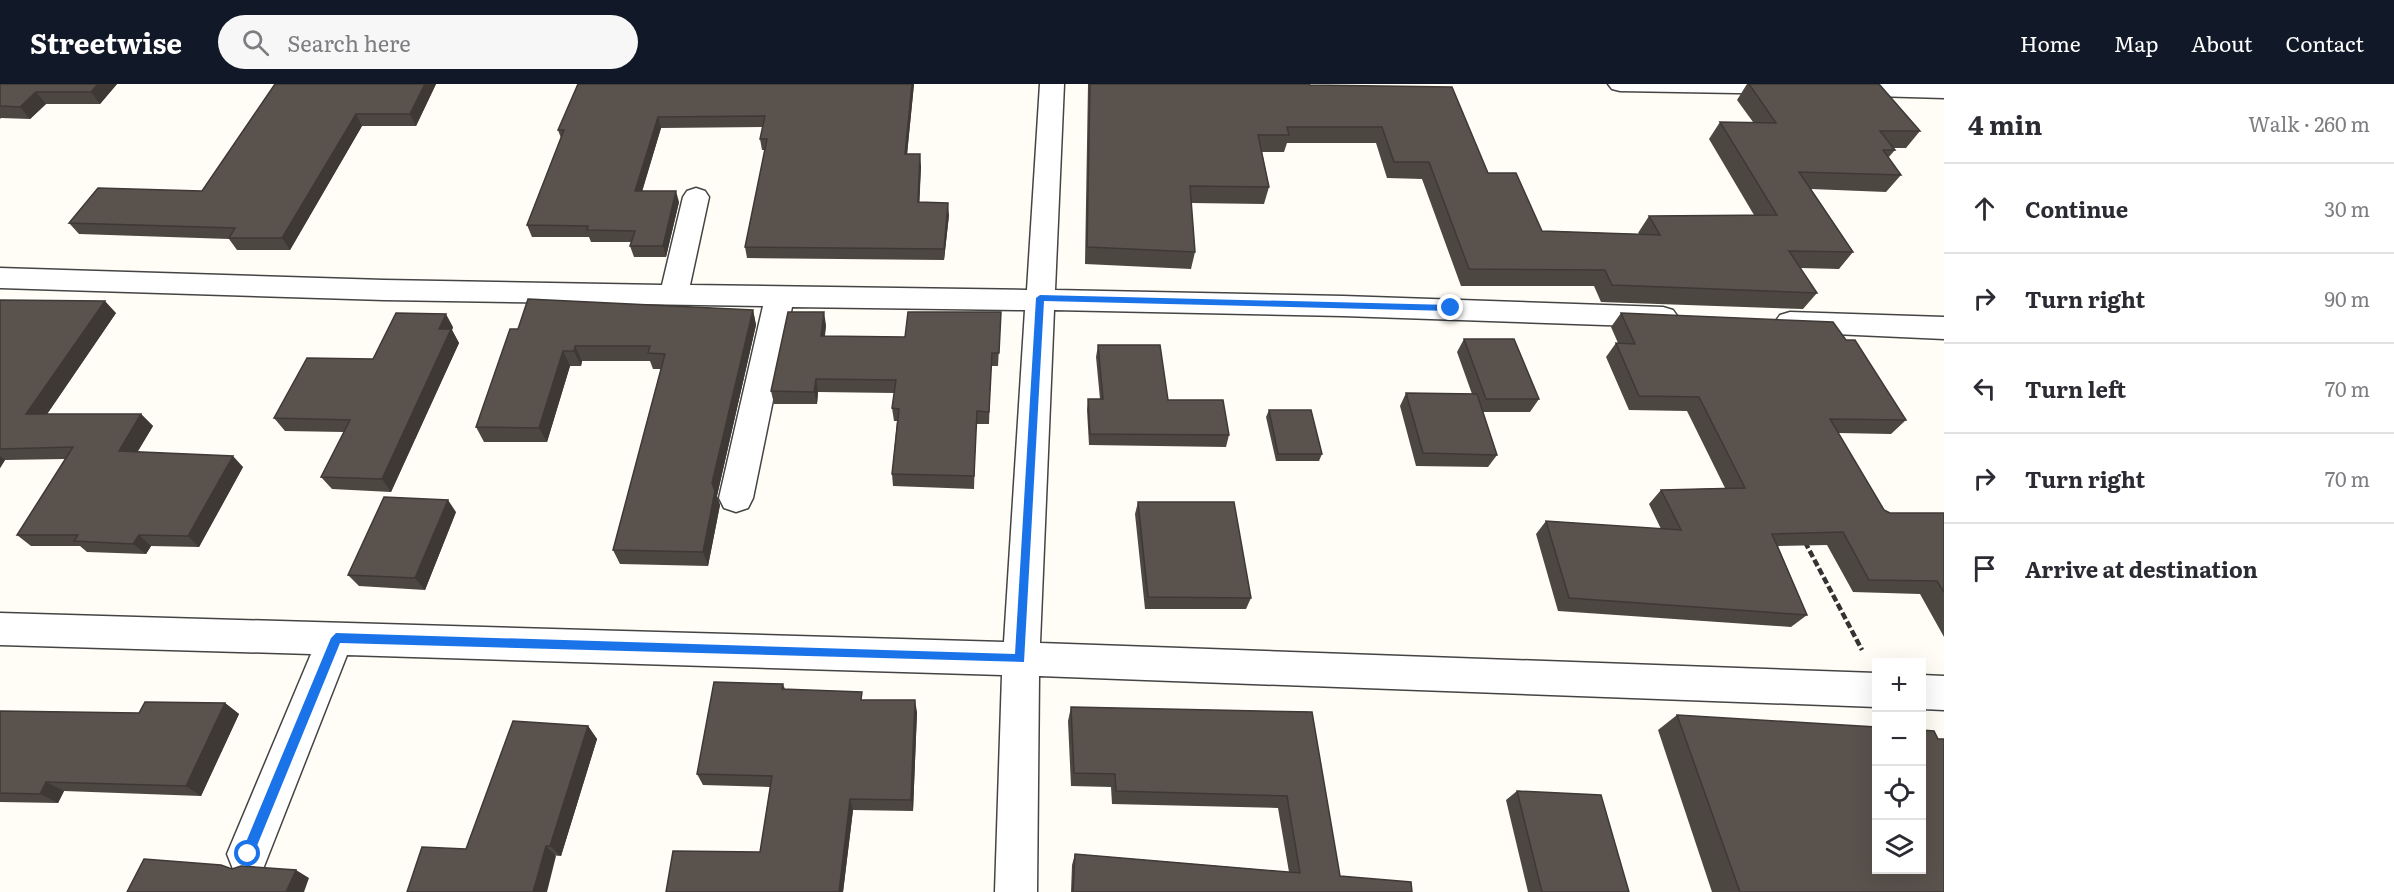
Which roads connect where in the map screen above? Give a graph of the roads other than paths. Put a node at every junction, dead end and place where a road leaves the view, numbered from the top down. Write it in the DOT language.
graph roads {
  1 [pos="1052,84"];
  2 [pos="1620,84"];
  3 [pos="1944,91"];
  4 [pos="696,197"];
  5 [pos="0,278"];
  6 [pos="674,294"];
  7 [pos="780,295"];
  8 [pos="1040,298"];
  9 [pos="1688,318"];
  10 [pos="1758,321"];
  11 [pos="1944,328"];
  12 [pos="735,498"];
  13 [pos="0,629"];
  14 [pos="336,638"];
  15 [pos="1021,659"];
  16 [pos="1871,674"];
  17 [pos="1926,692"];
  18 [pos="1944,693"];
  19 [pos="248,854"];
  20 [pos="1016,892"];
  1 -- 8 [label="street"];
  2 -- 3 [label="street"];
  4 -- 6 [label="street"];
  5 -- 6 [label="street"];
  6 -- 7 [label="street"];
  7 -- 8 [label="street"];
  7 -- 12 [label="street"];
  8 -- 9 [label="street"];
  8 -- 15 [label="street"];
  10 -- 11 [label="street"];
  13 -- 14 [label="street"];
  14 -- 15 [label="street"];
  14 -- 19 [label="street"];
  15 -- 16 [label="street"];
  15 -- 20 [label="street"];
  17 -- 18 [label="street"];
}
